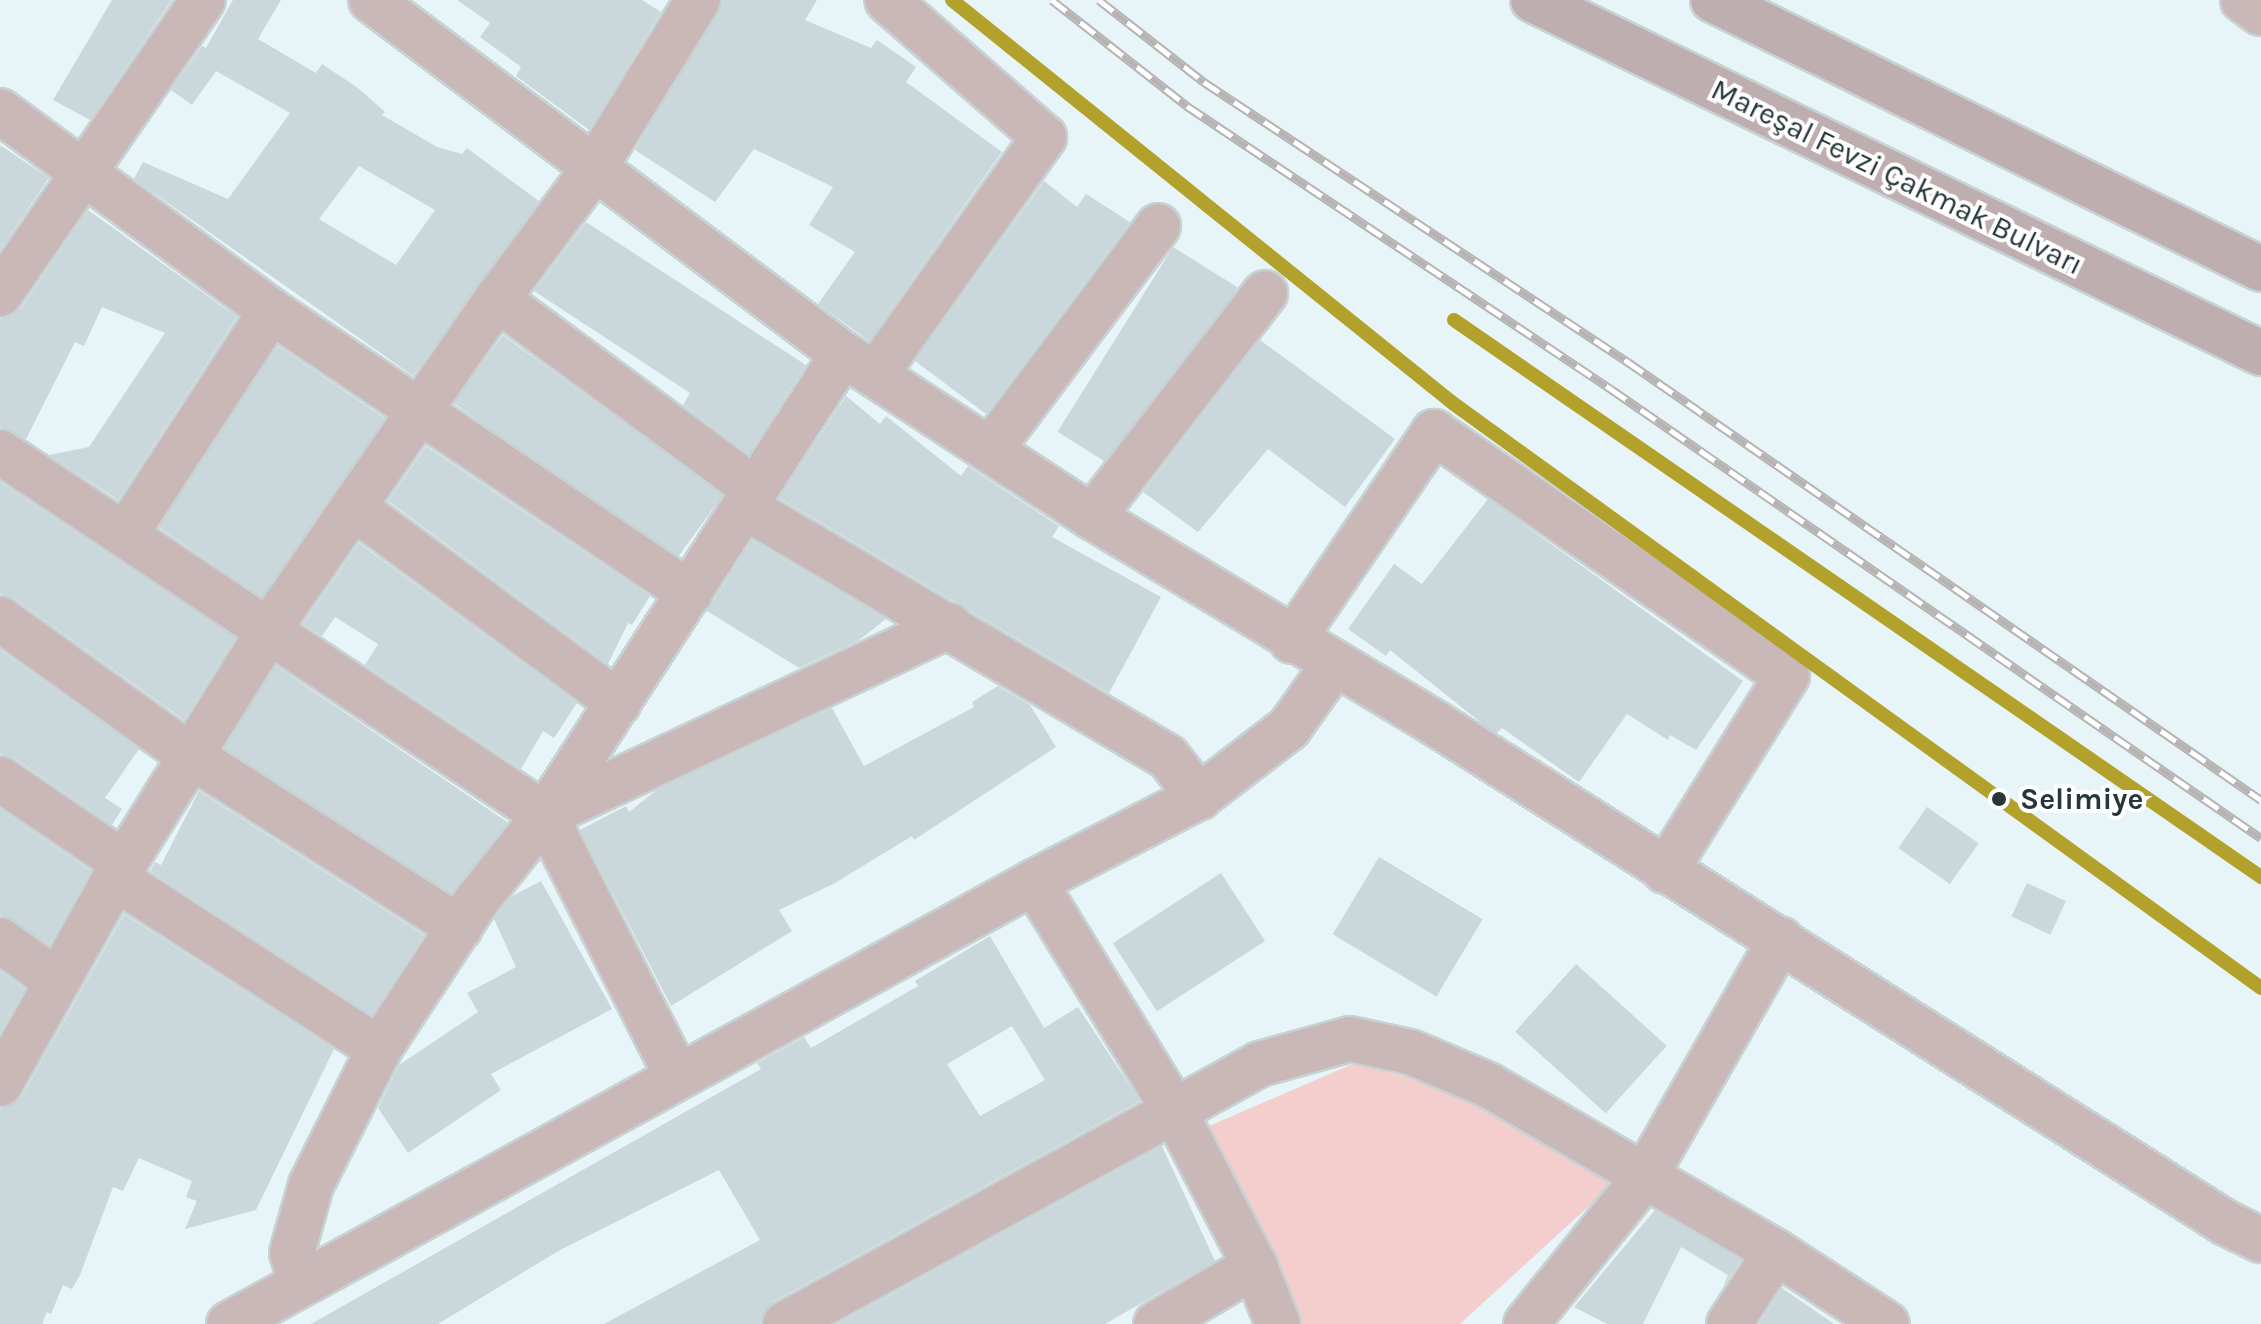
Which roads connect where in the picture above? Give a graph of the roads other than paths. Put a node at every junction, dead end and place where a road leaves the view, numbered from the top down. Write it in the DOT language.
graph roads {
  1 [pos="203,0"];
  2 [pos="371,0"];
  3 [pos="887,0"];
  4 [pos="1533,0"];
  5 [pos="1713,0"];
  6 [pos="2243,0"];
  7 [pos="683,5"];
  8 [pos="2261,13"];
  9 [pos="0,111"];
  10 [pos="593,170"];
  11 [pos="84,174"];
  12 [pos="1158,226"];
  13 [pos="2261,269"];
  14 [pos="1265,293"];
  15 [pos="0,294"];
  16 [pos="497,299"];
  17 [pos="271,311"];
  18 [pos="2261,353"];
  19 [pos="859,364"];
  20 [pos="421,408"];
  21 [pos="990,450"];
  22 [pos="0,452"];
  23 [pos="751,499"];
  24 [pos="353,507"];
  25 [pos="1092,517"];
  26 [pos="127,532"];
  27 [pos="690,593"];
  28 [pos="0,619"];
  29 [pos="950,625"];
  30 [pos="271,628"];
  31 [pos="1292,641"];
  32 [pos="1333,666"];
  33 [pos="619,703"];
  34 [pos="191,756"];
  35 [pos="0,779"];
  36 [pos="1199,797"];
  37 [pos="545,815"];
  38 [pos="120,870"];
  39 [pos="1665,871"];
  40 [pos="1034,882"];
  41 [pos="460,928"];
  42 [pos="1781,939"];
  43 [pos="0,940"];
  44 [pos="55,980"];
  45 [pos="379,1049"];
  46 [pos="677,1076"];
  47 [pos="0,1084"];
  48 [pos="1173,1108"];
  49 [pos="1644,1178"];
  50 [pos="2261,1240"];
  51 [pos="1776,1252"];
  52 [pos="1255,1266"];
  53 [pos="301,1282"];
  54 [pos="229,1324"];
  55 [pos="785,1324"];
  56 [pos="1156,1324"];
  57 [pos="1278,1324"];
  58 [pos="1526,1324"];
  59 [pos="1729,1324"];
  60 [pos="1887,1324"];
  1 -- 11 [label="street"];
  2 -- 10 [label="street"];
  3 -- 19 [label="street"];
  4 -- 18 [label="main road, Mareşal Fevzi Çakmak Bulvarı"];
  5 -- 13 [label="main road"];
  6 -- 8 [label="street"];
  7 -- 10 [label="street"];
  9 -- 11 [label="street"];
  10 -- 16 [label="street"];
  10 -- 19 [label="street"];
  11 -- 15 [label="street"];
  11 -- 17 [label="street"];
  12 -- 21 [label="street"];
  14 -- 25 [label="street"];
  16 -- 20 [label="street"];
  16 -- 23 [label="street"];
  17 -- 20 [label="street"];
  17 -- 26 [label="street"];
  19 -- 21 [label="street"];
  19 -- 23 [label="street"];
  20 -- 24 [label="street"];
  20 -- 27 [label="street"];
  21 -- 25 [label="street"];
  22 -- 26 [label="street"];
  23 -- 27 [label="street"];
  23 -- 29 [label="street"];
  24 -- 30 [label="street"];
  24 -- 33 [label="street"];
  25 -- 31 [label="street"];
  26 -- 30 [label="street"];
  27 -- 33 [label="street"];
  28 -- 34 [label="street"];
  29 -- 36 [label="street"];
  29 -- 37 [label="street"];
  30 -- 34 [label="street"];
  30 -- 37 [label="street"];
  31 -- 32 [label="street"];
  31 -- 39 [label="street"];
  32 -- 36 [label="street"];
  32 -- 39 [label="street"];
  33 -- 37 [label="street"];
  34 -- 38 [label="street"];
  34 -- 41 [label="street"];
  35 -- 38 [label="street"];
  36 -- 40 [label="street"];
  37 -- 41 [label="street"];
  37 -- 46 [label="street"];
  38 -- 44 [label="street"];
  38 -- 45 [label="street"];
  39 -- 42 [label="street"];
  40 -- 46 [label="street"];
  40 -- 48 [label="street"];
  41 -- 45 [label="street"];
  42 -- 49 [label="street"];
  42 -- 50 [label="street"];
  43 -- 44 [label="street"];
  44 -- 47 [label="street"];
  45 -- 53 [label="street"];
  46 -- 53 [label="street"];
  48 -- 49 [label="street"];
  48 -- 52 [label="street"];
  48 -- 55 [label="street"];
  49 -- 51 [label="street"];
  49 -- 58 [label="street"];
  51 -- 59 [label="street"];
  51 -- 60 [label="street"];
  52 -- 56 [label="street"];
  52 -- 57 [label="street"];
  53 -- 54 [label="street"];
}
